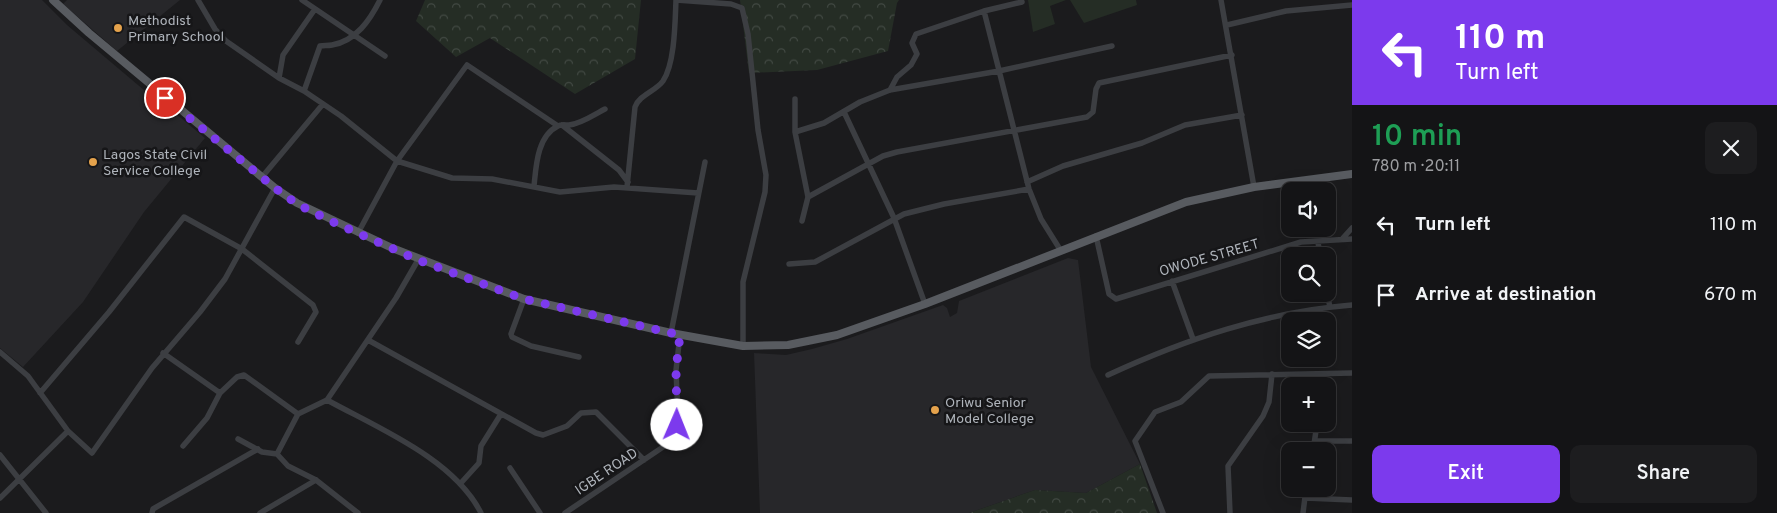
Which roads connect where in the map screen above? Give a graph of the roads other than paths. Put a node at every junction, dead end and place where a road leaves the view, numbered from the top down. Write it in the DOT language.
graph roads {
  1 [pos="54,0"];
  2 [pos="198,0"];
  3 [pos="302,0"];
  4 [pos="380,0"];
  5 [pos="1221,0"];
  6 [pos="1022,2"];
  7 [pos="1323,3"];
  8 [pos="1352,5"];
  9 [pos="315,9"];
  10 [pos="984,10"];
  11 [pos="1227,25"];
  12 [pos="355,34"];
  13 [pos="1112,46"];
  14 [pos="1232,55"];
  15 [pos="385,56"];
  16 [pos="999,71"];
  17 [pos="279,78"];
  18 [pos="890,90"];
  19 [pos="304,91"];
  20 [pos="795,99"];
  21 [pos="323,104"];
  22 [pos="605,108"];
  23 [pos="844,112"];
  24 [pos="1242,114"];
  25 [pos="560,125"];
  26 [pos="1015,130"];
  27 [pos="795,132"];
  28 [pos="397,161"];
  29 [pos="705,162"];
  30 [pos="868,164"];
  31 [pos="1352,174"];
  32 [pos="262,177"];
  33 [pos="1027,182"];
  34 [pos="628,184"];
  35 [pos="534,186"];
  36 [pos="1254,187"];
  37 [pos="275,188"];
  38 [pos="1029,189"];
  39 [pos="698,193"];
  40 [pos="808,197"];
  41 [pos="894,218"];
  42 [pos="802,221"];
  43 [pos="1352,228"];
  44 [pos="358,233"];
  45 [pos="1096,236"];
  46 [pos="1343,238"];
  47 [pos="1352,239"];
  48 [pos="1318,242"];
  49 [pos="1319,247"];
  50 [pos="242,249"];
  51 [pos="1061,251"];
  52 [pos="418,260"];
  53 [pos="789,264"];
  54 [pos="1172,281"];
  55 [pos="524,299"];
  56 [pos="1329,302"];
  57 [pos="925,304"];
  58 [pos="1352,305"];
  59 [pos="1330,307"];
  60 [pos="670,333"];
  61 [pos="680,335"];
  62 [pos="1193,338"];
  63 [pos="368,340"];
  64 [pos="298,342"];
  65 [pos="743,346"];
  66 [pos="0,352"];
  67 [pos="164,353"];
  68 [pos="579,357"];
  69 [pos="1352,373"];
  70 [pos="1272,374"];
  71 [pos="1326,374"];
  72 [pos="1108,375"];
  73 [pos="1326,377"];
  74 [pos="40,393"];
  75 [pos="220,393"];
  76 [pos="327,400"];
  77 [pos="298,414"];
  78 [pos="501,414"];
  79 [pos="68,431"];
  80 [pos="1317,432"];
  81 [pos="238,439"];
  82 [pos="1315,441"];
  83 [pos="1352,441"];
  84 [pos="183,446"];
  85 [pos="258,449"];
  86 [pos="277,454"];
  87 [pos="0,455"];
  88 [pos="644,460"];
  89 [pos="510,468"];
  90 [pos="19,478"];
  91 [pos="316,480"];
  92 [pos="460,484"];
  93 [pos="0,498"];
  94 [pos="1304,498"];
  95 [pos="1352,500"];
  96 [pos="46,513"];
  97 [pos="152,513"];
  98 [pos="260,513"];
  99 [pos="358,513"];
  100 [pos="482,513"];
  101 [pos="540,513"];
  102 [pos="565,513"];
  103 [pos="1163,513"];
  104 [pos="1230,513"];
  105 [pos="1303,513"];
  1 -- 32 [label="main road"];
  2 -- 17 [label="street"];
  3 -- 9 [label="street"];
  4 -- 12 [label="street"];
  5 -- 11 [label="street"];
  6 -- 10 [label="street"];
  7 -- 8 [label="street"];
  7 -- 11 [label="street"];
  9 -- 12 [label="street"];
  9 -- 17 [label="street"];
  10 -- 16 [label="street"];
  10 -- 18 [label="street"];
  11 -- 14 [label="street"];
  12 -- 15 [label="street"];
  12 -- 19 [label="street"];
  13 -- 16 [label="street"];
  14 -- 24 [label="street"];
  14 -- 26 [label="street"];
  16 -- 18 [label="street"];
  16 -- 26 [label="street"];
  17 -- 19 [label="street"];
  18 -- 23 [label="street"];
  19 -- 21 [label="street"];
  20 -- 27 [label="street"];
  21 -- 28 [label="street"];
  21 -- 32 [label="street"];
  22 -- 25 [label="street"];
  23 -- 27 [label="street"];
  23 -- 30 [label="street"];
  24 -- 33 [label="street"];
  24 -- 36 [label="street"];
  25 -- 28 [label="street"];
  25 -- 34 [label="street"];
  25 -- 35 [label="street"];
  26 -- 30 [label="street"];
  26 -- 33 [label="street"];
  27 -- 40 [label="street"];
  28 -- 35 [label="street"];
  28 -- 44 [label="street"];
  29 -- 39 [label="street"];
  30 -- 40 [label="street"];
  30 -- 41 [label="street"];
  31 -- 36 [label="main road"];
  32 -- 37 [label="main road"];
  33 -- 38 [label="street"];
  34 -- 35 [label="street"];
  34 -- 39 [label="street"];
  34 -- 65 [label="street"];
  36 -- 45 [label="main road"];
  37 -- 44 [label="main road"];
  37 -- 50 [label="street"];
  38 -- 41 [label="street"];
  38 -- 51 [label="street"];
  39 -- 60 [label="street"];
  40 -- 42 [label="street"];
  41 -- 53 [label="street"];
  41 -- 57 [label="street"];
  43 -- 46 [label="street"];
  44 -- 52 [label="main road"];
  45 -- 51 [label="main road"];
  45 -- 54 [label="street, OWODE STREET"];
  46 -- 47 [label="street, OWODE STREET"];
  46 -- 48 [label="street, OWODE STREET"];
  48 -- 49 [label="street"];
  48 -- 54 [label="street, OWODE STREET"];
  50 -- 64 [label="street"];
  50 -- 67 [label="street"];
  50 -- 74 [label="street"];
  51 -- 57 [label="main road"];
  52 -- 55 [label="main road"];
  52 -- 63 [label="street"];
  54 -- 62 [label="street"];
  55 -- 60 [label="main road"];
  55 -- 68 [label="street"];
  56 -- 59 [label="street"];
  57 -- 65 [label="main road"];
  58 -- 59 [label="street"];
  59 -- 62 [label="street"];
  60 -- 61 [label="main road"];
  61 -- 65 [label="main road"];
  61 -- 88 [label="street, IGBE ROAD"];
  62 -- 72 [label="street"];
  63 -- 76 [label="street"];
  63 -- 78 [label="street"];
  66 -- 74 [label="street"];
  67 -- 75 [label="street"];
  67 -- 79 [label="street"];
  69 -- 71 [label="street"];
  70 -- 71 [label="street"];
  70 -- 103 [label="street"];
  70 -- 104 [label="street"];
  71 -- 73 [label="street"];
  74 -- 79 [label="street"];
  75 -- 77 [label="street"];
  75 -- 84 [label="street"];
  76 -- 77 [label="street"];
  76 -- 92 [label="street"];
  77 -- 86 [label="street"];
  78 -- 88 [label="street"];
  78 -- 92 [label="street"];
  79 -- 90 [label="street"];
  80 -- 82 [label="street"];
  81 -- 85 [label="street"];
  82 -- 83 [label="street"];
  85 -- 86 [label="street"];
  85 -- 97 [label="street"];
  86 -- 91 [label="street"];
  87 -- 90 [label="street"];
  88 -- 102 [label="street, IGBE ROAD"];
  89 -- 101 [label="street"];
  90 -- 93 [label="street"];
  90 -- 96 [label="street"];
  91 -- 98 [label="street"];
  91 -- 99 [label="street"];
  92 -- 100 [label="street"];
  94 -- 95 [label="street"];
  94 -- 105 [label="street"];
}
